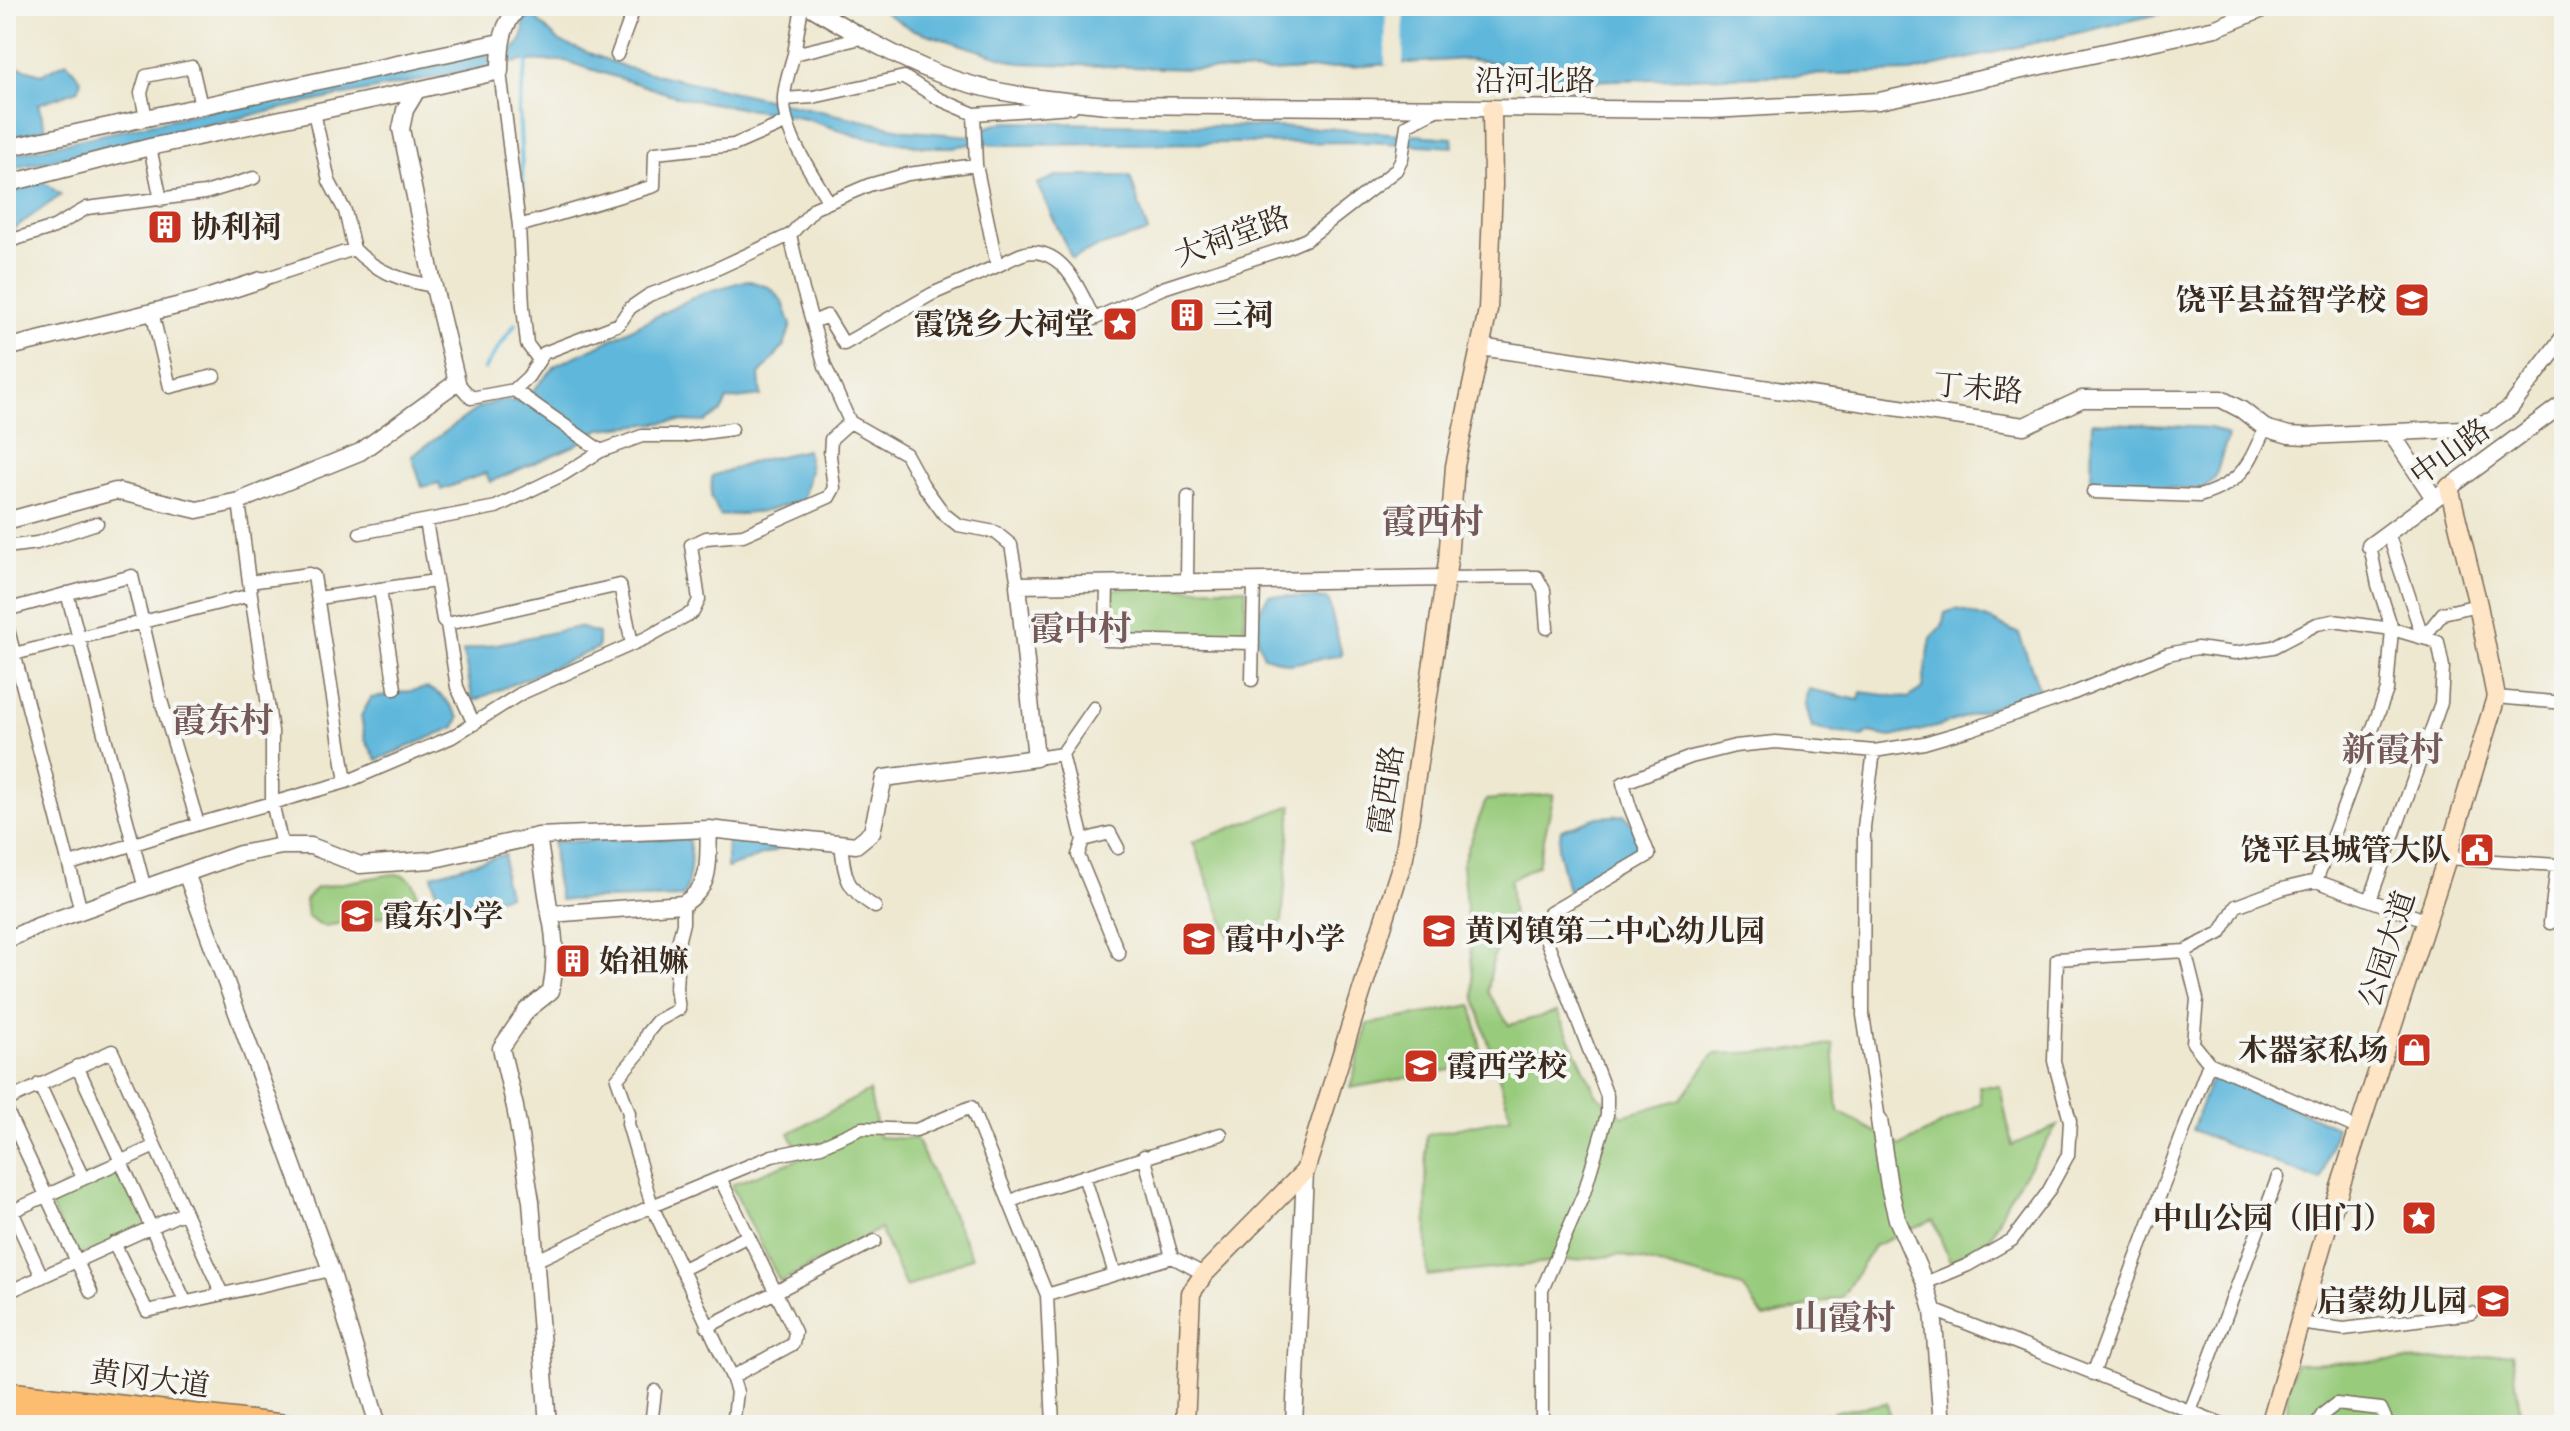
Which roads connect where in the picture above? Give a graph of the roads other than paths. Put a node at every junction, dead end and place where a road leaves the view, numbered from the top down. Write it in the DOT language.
graph roads {
  1 [pos="635,6"];
  2 [pos="802,6"];
  3 [pos="809,6"];
  4 [pos="2270,6"];
  5 [pos="518,7"];
  6 [pos="861,38"];
  7 [pos="500,42"];
  8 [pos="794,54"];
  9 [pos="617,55"];
  10 [pos="500,71"];
  11 [pos="417,90"];
  12 [pos="784,101"];
  13 [pos="1108,105"];
  14 [pos="201,106"];
  15 [pos="1438,109"];
  16 [pos="1492,109"];
  17 [pos="314,112"];
  18 [pos="974,114"];
  19 [pos="146,118"];
  20 [pos="786,119"];
  21 [pos="150,147"];
  22 [pos="6,148"];
  23 [pos="976,165"];
  24 [pos="254,178"];
  25 [pos="6,184"];
  26 [pos="161,200"];
  27 [pos="828,201"];
  28 [pos="519,226"];
  29 [pos="790,235"];
  30 [pos="6,242"];
  31 [pos="354,249"];
  32 [pos="997,266"];
  33 [pos="261,280"];
  34 [pos="434,286"];
  35 [pos="152,312"];
  36 [pos="813,322"];
  37 [pos="2564,337"];
  38 [pos="1480,347"];
  39 [pos="6,348"];
  40 [pos="539,360"];
  41 [pos="214,376"];
  42 [pos="457,382"];
  43 [pos="514,390"];
  44 [pos="2564,403"];
  45 [pos="850,422"];
  46 [pos="2265,428"];
  47 [pos="732,429"];
  48 [pos="2391,433"];
  49 [pos="601,451"];
  50 [pos="2093,492"];
  51 [pos="2442,492"];
  52 [pos="1188,497"];
  53 [pos="239,501"];
  54 [pos="6,521"];
  55 [pos="426,521"];
  56 [pos="97,523"];
  57 [pos="360,533"];
  58 [pos="2388,533"];
  59 [pos="2370,546"];
  60 [pos="6,547"];
  61 [pos="1446,578"];
  62 [pos="435,581"];
  63 [pos="1254,581"];
  64 [pos="1187,582"];
  65 [pos="1107,584"];
  66 [pos="1018,585"];
  67 [pos="250,589"];
  68 [pos="380,589"];
  69 [pos="67,593"];
  70 [pos="318,598"];
  71 [pos="2478,605"];
  72 [pos="6,610"];
  73 [pos="6,622"];
  74 [pos="142,622"];
  75 [pos="447,624"];
  76 [pos="1547,628"];
  77 [pos="2392,629"];
  78 [pos="79,637"];
  79 [pos="2423,638"];
  80 [pos="1253,643"];
  81 [pos="632,644"];
  82 [pos="10,655"];
  83 [pos="1252,680"];
  84 [pos="395,689"];
  85 [pos="2496,697"];
  86 [pos="2564,703"];
  87 [pos="1094,708"];
  88 [pos="474,724"];
  89 [pos="1874,751"];
  90 [pos="1062,754"];
  91 [pos="1036,758"];
  92 [pos="346,782"];
  93 [pos="272,802"];
  94 [pos="198,824"];
  95 [pos="709,829"];
  96 [pos="538,836"];
  97 [pos="1083,840"];
  98 [pos="132,843"];
  99 [pos="841,844"];
  100 [pos="282,846"];
  101 [pos="1118,848"];
  102 [pos="2447,858"];
  103 [pos="70,864"];
  104 [pos="186,873"];
  105 [pos="2316,881"];
  106 [pos="145,889"];
  107 [pos="2370,900"];
  108 [pos="683,904"];
  109 [pos="875,907"];
  110 [pos="81,911"];
  111 [pos="550,914"];
  112 [pos="2425,920"];
  113 [pos="2550,923"];
  114 [pos="6,940"];
  115 [pos="2185,951"];
  116 [pos="1119,954"];
  117 [pos="2209,1063"];
  118 [pos="77,1066"];
  119 [pos="39,1084"];
  120 [pos="6,1101"];
  121 [pos="6,1109"];
  122 [pos="1879,1120"];
  123 [pos="2359,1129"];
  124 [pos="1221,1134"];
  125 [pos="155,1146"];
  126 [pos="1144,1156"];
  127 [pos="120,1161"];
  128 [pos="1305,1171"];
  129 [pos="1084,1176"];
  130 [pos="2278,1177"];
  131 [pos="83,1178"];
  132 [pos="720,1178"];
  133 [pos="46,1196"];
  134 [pos="6,1198"];
  135 [pos="1010,1202"];
  136 [pos="652,1206"];
  137 [pos="185,1212"];
  138 [pos="9,1213"];
  139 [pos="151,1227"];
  140 [pos="748,1236"];
  141 [pos="875,1241"];
  142 [pos="114,1243"];
  143 [pos="1172,1257"];
  144 [pos="77,1260"];
  145 [pos="535,1261"];
  146 [pos="331,1270"];
  147 [pos="681,1270"];
  148 [pos="1115,1274"];
  149 [pos="1204,1274"];
  150 [pos="42,1277"];
  151 [pos="1925,1283"];
  152 [pos="6,1288"];
  153 [pos="91,1292"];
  154 [pos="776,1292"];
  155 [pos="222,1294"];
  156 [pos="1047,1295"];
  157 [pos="185,1301"];
  158 [pos="1933,1310"];
  159 [pos="2472,1313"];
  160 [pos="2299,1323"];
  161 [pos="707,1327"];
  162 [pos="2093,1374"];
  163 [pos="732,1377"];
  164 [pos="655,1391"];
  165 [pos="6,1392"];
  166 [pos="6,1410"];
  167 [pos="2190,1411"];
  168 [pos="2275,1423"];
  169 [pos="132,1425"];
  170 [pos="286,1425"];
  171 [pos="378,1425"];
  172 [pos="548,1425"];
  173 [pos="651,1425"];
  174 [pos="733,1425"];
  175 [pos="1053,1425"];
  176 [pos="1185,1425"];
  177 [pos="1294,1425"];
  178 [pos="1542,1425"];
  179 [pos="1942,1425"];
  180 [pos="2185,1425"];
  181 [pos="2225,1425"];
  182 [pos="2316,1425"];
  183 [pos="2385,1425"];
  1 -- 9 [label="street"];
  2 -- 8 [label="street"];
  3 -- 6 [label="street, 沿河北路"];
  4 -- 16 [label="street, 沿河北路"];
  5 -- 7 [label="street"];
  6 -- 8 [label="street"];
  6 -- 13 [label="street, 沿河北路"];
  7 -- 10 [label="street"];
  7 -- 14 [label="street"];
  8 -- 12 [label="street"];
  10 -- 11 [label="street"];
  10 -- 28 [label="street"];
  11 -- 17 [label="street"];
  11 -- 34 [label="street"];
  12 -- 18 [label="street"];
  12 -- 20 [label="street"];
  13 -- 15 [label="street, 沿河北路"];
  13 -- 18 [label="street"];
  14 -- 19 [label="street"];
  14 -- 19 [label="street"];
  15 -- 16 [label="street, 沿河北路"];
  15 -- 32 [label="street, 大祠堂路"];
  16 -- 38 [label="main road, 霞西路"];
  17 -- 21 [label="street"];
  17 -- 31 [label="street"];
  18 -- 23 [label="street"];
  19 -- 22 [label="street"];
  20 -- 27 [label="street"];
  20 -- 28 [label="street"];
  21 -- 25 [label="street"];
  21 -- 26 [label="street"];
  23 -- 27 [label="street"];
  23 -- 32 [label="street"];
  24 -- 26 [label="street"];
  26 -- 30 [label="street"];
  27 -- 29 [label="street"];
  28 -- 40 [label="street"];
  29 -- 36 [label="street"];
  29 -- 40 [label="street"];
  31 -- 33 [label="street"];
  31 -- 34 [label="street"];
  32 -- 36 [label="street"];
  33 -- 35 [label="street"];
  34 -- 42 [label="street"];
  35 -- 39 [label="street"];
  35 -- 41 [label="street"];
  36 -- 45 [label="street"];
  37 -- 48 [label="street, 丁未路"];
  38 -- 46 [label="street, 丁未路"];
  38 -- 61 [label="main road, 霞西路"];
  40 -- 43 [label="street"];
  42 -- 43 [label="street"];
  42 -- 53 [label="street"];
  43 -- 49 [label="street"];
  44 -- 51 [label="street, 中山路"];
  45 -- 66 [label="street"];
  45 -- 81 [label="street"];
  46 -- 48 [label="street, 丁未路"];
  46 -- 50 [label="street"];
  47 -- 49 [label="street"];
  48 -- 51 [label="street"];
  49 -- 55 [label="street"];
  51 -- 58 [label="street, 中山路"];
  51 -- 71 [label="main road, 公园大道"];
  52 -- 64 [label="street"];
  53 -- 54 [label="street"];
  53 -- 67 [label="street"];
  55 -- 57 [label="street"];
  55 -- 62 [label="street"];
  56 -- 60 [label="street"];
  58 -- 59 [label="street, 中山路"];
  58 -- 79 [label="street"];
  59 -- 77 [label="street"];
  61 -- 63 [label="street"];
  61 -- 76 [label="street"];
  61 -- 128 [label="main road, 霞西路"];
  62 -- 68 [label="street"];
  62 -- 75 [label="street"];
  63 -- 64 [label="street"];
  63 -- 80 [label="street"];
  64 -- 65 [label="street"];
  65 -- 66 [label="street"];
  65 -- 80 [label="street"];
  66 -- 91 [label="street"];
  67 -- 70 [label="street"];
  67 -- 74 [label="street"];
  67 -- 93 [label="street"];
  68 -- 70 [label="street"];
  68 -- 84 [label="street"];
  69 -- 72 [label="street"];
  69 -- 74 [label="street"];
  69 -- 78 [label="street"];
  70 -- 92 [label="street"];
  71 -- 79 [label="street"];
  71 -- 85 [label="main road, 公园大道"];
  73 -- 82 [label="street"];
  74 -- 78 [label="street"];
  74 -- 94 [label="street"];
  75 -- 81 [label="street"];
  75 -- 88 [label="street"];
  77 -- 79 [label="street"];
  77 -- 89 [label="street"];
  77 -- 105 [label="street"];
  78 -- 82 [label="street"];
  78 -- 98 [label="street"];
  79 -- 107 [label="street"];
  80 -- 83 [label="street"];
  81 -- 88 [label="street"];
  82 -- 103 [label="street"];
  85 -- 86 [label="street"];
  85 -- 102 [label="main road, 公园大道"];
  87 -- 90 [label="street"];
  88 -- 92 [label="street"];
  89 -- 122 [label="street"];
  89 -- 178 [label="street"];
  90 -- 91 [label="street"];
  90 -- 97 [label="street"];
  91 -- 99 [label="street"];
  92 -- 93 [label="street"];
  93 -- 94 [label="street"];
  93 -- 100 [label="street"];
  94 -- 98 [label="street"];
  95 -- 96 [label="street"];
  95 -- 99 [label="street"];
  95 -- 108 [label="street"];
  96 -- 100 [label="street"];
  96 -- 111 [label="street"];
  97 -- 101 [label="street"];
  97 -- 116 [label="street"];
  98 -- 103 [label="street"];
  98 -- 106 [label="street"];
  99 -- 109 [label="street"];
  100 -- 104 [label="street"];
  102 -- 112 [label="main road, 公园大道"];
  102 -- 113 [label="street"];
  103 -- 110 [label="street"];
  104 -- 106 [label="street"];
  104 -- 146 [label="street"];
  105 -- 107 [label="street"];
  105 -- 115 [label="street"];
  106 -- 110 [label="street"];
  107 -- 112 [label="street"];
  108 -- 111 [label="street"];
  108 -- 136 [label="street"];
  110 -- 114 [label="street"];
  111 -- 145 [label="street"];
  112 -- 123 [label="main road, 公园大道"];
  115 -- 117 [label="street"];
  115 -- 151 [label="street"];
  117 -- 123 [label="street"];
  117 -- 162 [label="street"];
  118 -- 119 [label="street"];
  118 -- 125 [label="street"];
  118 -- 127 [label="street"];
  119 -- 120 [label="street"];
  119 -- 131 [label="street"];
  121 -- 133 [label="street"];
  122 -- 151 [label="street"];
  123 -- 160 [label="main road, 公园大道"];
  124 -- 126 [label="street"];
  125 -- 127 [label="street"];
  125 -- 137 [label="street"];
  126 -- 129 [label="street"];
  126 -- 143 [label="street"];
  127 -- 131 [label="street"];
  127 -- 139 [label="street"];
  128 -- 149 [label="main road, 霞西路"];
  128 -- 177 [label="street"];
  129 -- 135 [label="street"];
  129 -- 148 [label="street"];
  130 -- 167 [label="street"];
  131 -- 133 [label="street"];
  132 -- 135 [label="street"];
  132 -- 136 [label="street"];
  132 -- 140 [label="street"];
  133 -- 138 [label="street"];
  133 -- 144 [label="street"];
  134 -- 138 [label="street"];
  135 -- 156 [label="street"];
  136 -- 145 [label="street"];
  136 -- 147 [label="street"];
  137 -- 139 [label="street"];
  137 -- 155 [label="street"];
  138 -- 150 [label="street"];
  139 -- 142 [label="street"];
  139 -- 157 [label="street"];
  140 -- 147 [label="street"];
  140 -- 154 [label="street"];
  141 -- 154 [label="street"];
  142 -- 144 [label="street"];
  142 -- 157 [label="street"];
  143 -- 148 [label="street"];
  143 -- 149 [label="street"];
  144 -- 150 [label="street"];
  144 -- 153 [label="street"];
  145 -- 172 [label="street"];
  146 -- 155 [label="street"];
  146 -- 171 [label="street"];
  147 -- 161 [label="street"];
  148 -- 156 [label="street"];
  149 -- 176 [label="main road, 霞西路"];
  150 -- 152 [label="street"];
  151 -- 158 [label="street"];
  154 -- 161 [label="street"];
  154 -- 163 [label="street"];
  155 -- 157 [label="street"];
  156 -- 175 [label="street"];
  158 -- 162 [label="street"];
  158 -- 179 [label="street"];
  159 -- 160 [label="street"];
  160 -- 168 [label="main road, 公园大道"];
  161 -- 163 [label="street"];
  162 -- 167 [label="street"];
  163 -- 174 [label="street"];
  164 -- 173 [label="street"];
  165 -- 170 [label="main road, 黄冈大道"];
  166 -- 169 [label="main road, 黄冈大道"];
  167 -- 180 [label="street"];
  167 -- 181 [label="street"];
  182 -- 183 [label="street"];
}
